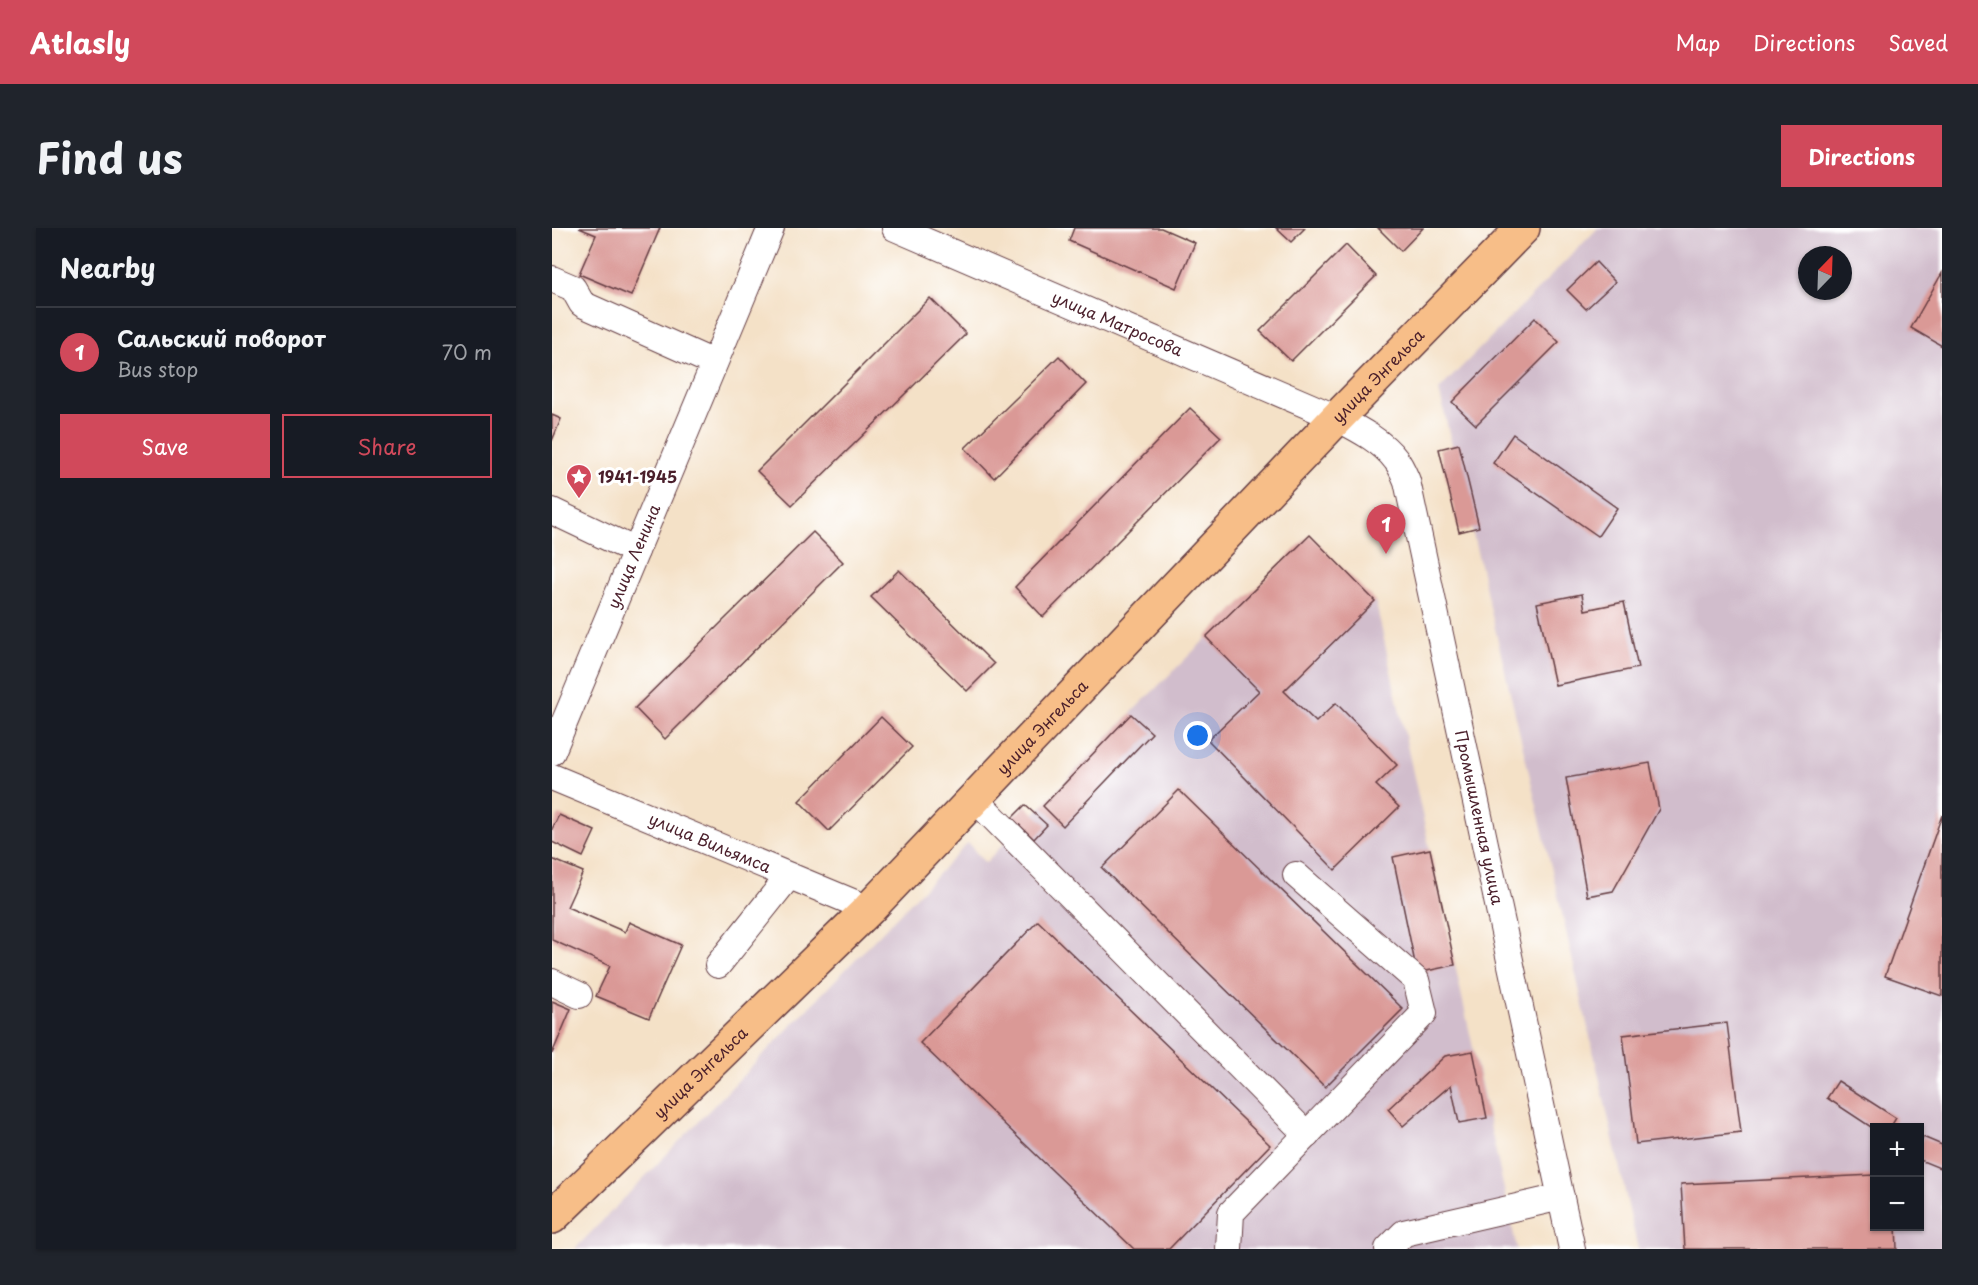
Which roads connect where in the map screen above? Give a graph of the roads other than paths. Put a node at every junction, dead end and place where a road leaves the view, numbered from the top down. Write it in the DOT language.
graph roads {
  1 [pos="771,228"];
  2 [pos="896,228"];
  3 [pos="1522,228"];
  4 [pos="552,279"];
  5 [pos="714,363"];
  6 [pos="1337,418"];
  7 [pos="552,511"];
  8 [pos="636,551"];
  9 [pos="552,752"];
  10 [pos="552,777"];
  11 [pos="974,798"];
  12 [pos="1296,875"];
  13 [pos="789,876"];
  14 [pos="868,909"];
  15 [pos="718,965"];
  16 [pos="552,982"];
  17 [pos="579,994"];
  18 [pos="1307,1135"];
  19 [pos="1561,1197"];
  20 [pos="555,1212"];
  21 [pos="1229,1249"];
  22 [pos="1388,1249"];
  23 [pos="1572,1249"];
  1 -- 5 [label="street, улица Ленина"];
  2 -- 6 [label="street, улица Матросова"];
  3 -- 6 [label="main road, улица Энгельса"];
  4 -- 5 [label="street"];
  5 -- 8 [label="street, улица Ленина"];
  6 -- 11 [label="main road, улица Энгельса"];
  6 -- 19 [label="street, Промышленная улица"];
  7 -- 8 [label="street"];
  8 -- 9 [label="street, улица Ленина"];
  10 -- 13 [label="street, улица Вильямса"];
  11 -- 14 [label="main road, улица Энгельса"];
  11 -- 18 [label="street"];
  12 -- 18 [label="street"];
  13 -- 14 [label="street, улица Вильямса"];
  13 -- 15 [label="street"];
  14 -- 20 [label="main road, улица Энгельса"];
  16 -- 17 [label="street"];
  18 -- 21 [label="street"];
  19 -- 22 [label="street"];
  19 -- 23 [label="street, Промышленная улица"];
}
